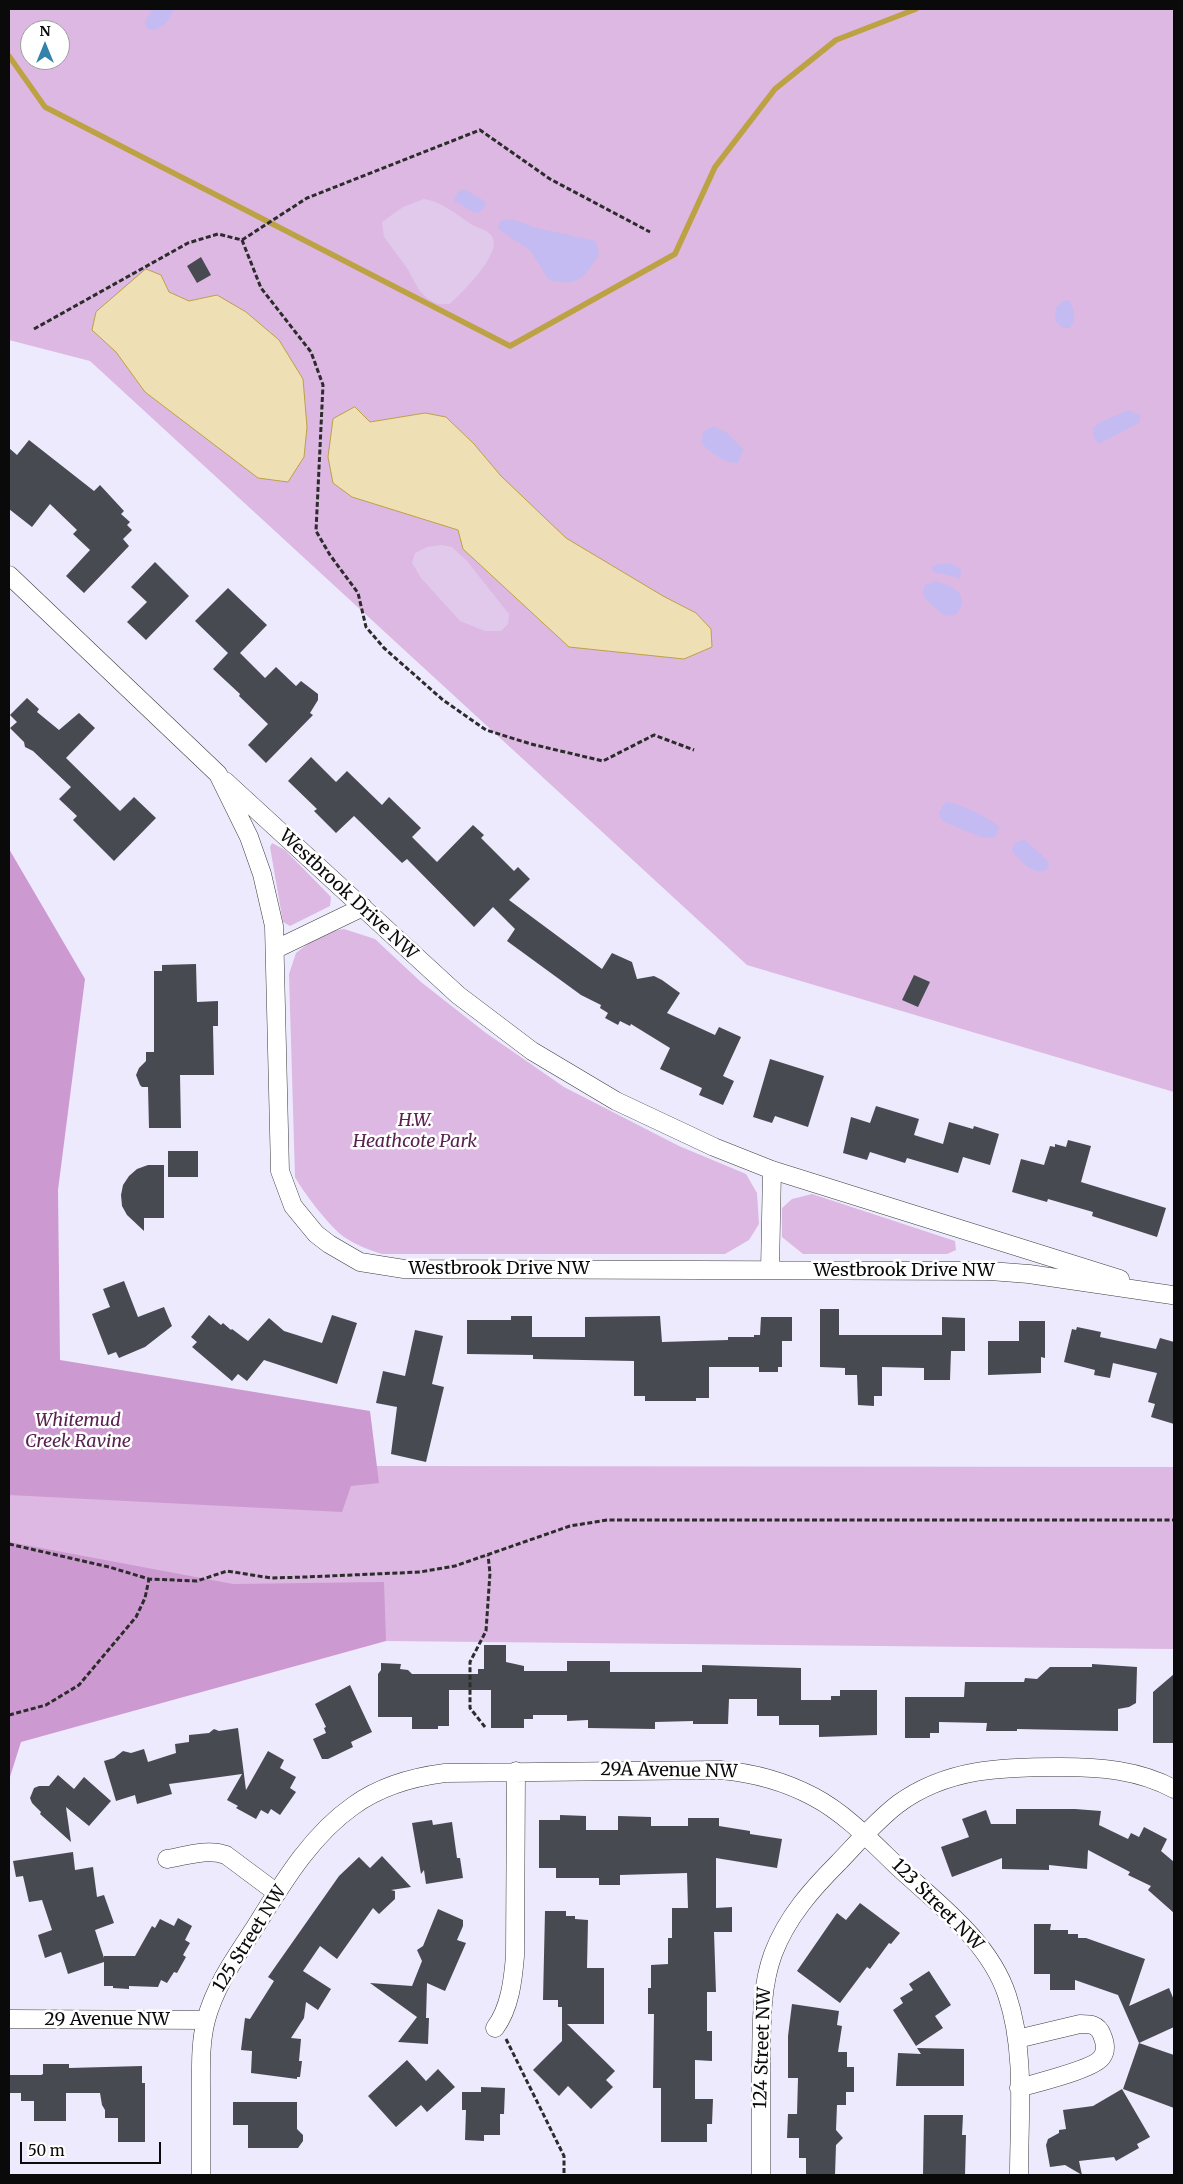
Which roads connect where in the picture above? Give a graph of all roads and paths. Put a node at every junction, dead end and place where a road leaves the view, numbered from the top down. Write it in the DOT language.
graph roads {
  1 [pos="650,232"];
  2 [pos="242,240"];
  3 [pos="34,328"];
  4 [pos="9,575"];
  5 [pos="694,750"];
  6 [pos="218,774"];
  7 [pos="362,907"];
  8 [pos="276,949"];
  9 [pos="772,1170"];
  10 [pos="770,1270"];
  11 [pos="1173,1295"];
  12 [pos="1174,1520"];
  13 [pos="9,1544"];
  14 [pos="488,1556"];
  15 [pos="149,1579"];
  16 [pos="9,1715"];
  17 [pos="485,1727"];
  18 [pos="516,1771"];
  19 [pos="1174,1789"];
  20 [pos="369,1796"];
  21 [pos="865,1835"];
  22 [pos="167,1859"];
  23 [pos="277,1893"];
  24 [pos="9,2020"];
  25 [pos="206,2020"];
  26 [pos="497,2025"];
  27 [pos="1017,2039"];
  28 [pos="1019,2088"];
  29 [pos="201,2175"];
  30 [pos="564,2175"];
  31 [pos="761,2175"];
  32 [pos="1018,2175"];
  1 -- 2 [label="path"];
  2 -- 3 [label="path"];
  2 -- 5 [label="path"];
  4 -- 6 [label="street, Westbrook Drive NW"];
  6 -- 7 [label="street, Westbrook Drive NW"];
  6 -- 8 [label="street, Westbrook Drive NW"];
  7 -- 8 [label="street"];
  7 -- 9 [label="street, Westbrook Drive NW"];
  8 -- 10 [label="street, Westbrook Drive NW"];
  9 -- 10 [label="street"];
  9 -- 11 [label="street, Westbrook Drive NW"];
  10 -- 11 [label="street, Westbrook Drive NW"];
  12 -- 14 [label="path"];
  13 -- 15 [label="path"];
  14 -- 15 [label="path"];
  14 -- 17 [label="path"];
  15 -- 16 [label="path"];
  18 -- 20 [label="street, 29A Avenue NW"];
  18 -- 21 [label="street, 29A Avenue NW"];
  18 -- 26 [label="street"];
  19 -- 21 [label="street, 124 Street NW"];
  20 -- 23 [label="street, 125 Street NW"];
  21 -- 27 [label="street, 123 Street NW"];
  21 -- 31 [label="street, 124 Street NW"];
  22 -- 23 [label="street"];
  23 -- 25 [label="street, 125 Street NW"];
  24 -- 25 [label="street, 29 Avenue NW"];
  25 -- 29 [label="street, 125 Street NW"];
  26 -- 30 [label="path"];
  27 -- 28 [label="street, 123 Street NW"];
  27 -- 28 [label="street"];
  28 -- 32 [label="street, 123 Street NW"];
}
